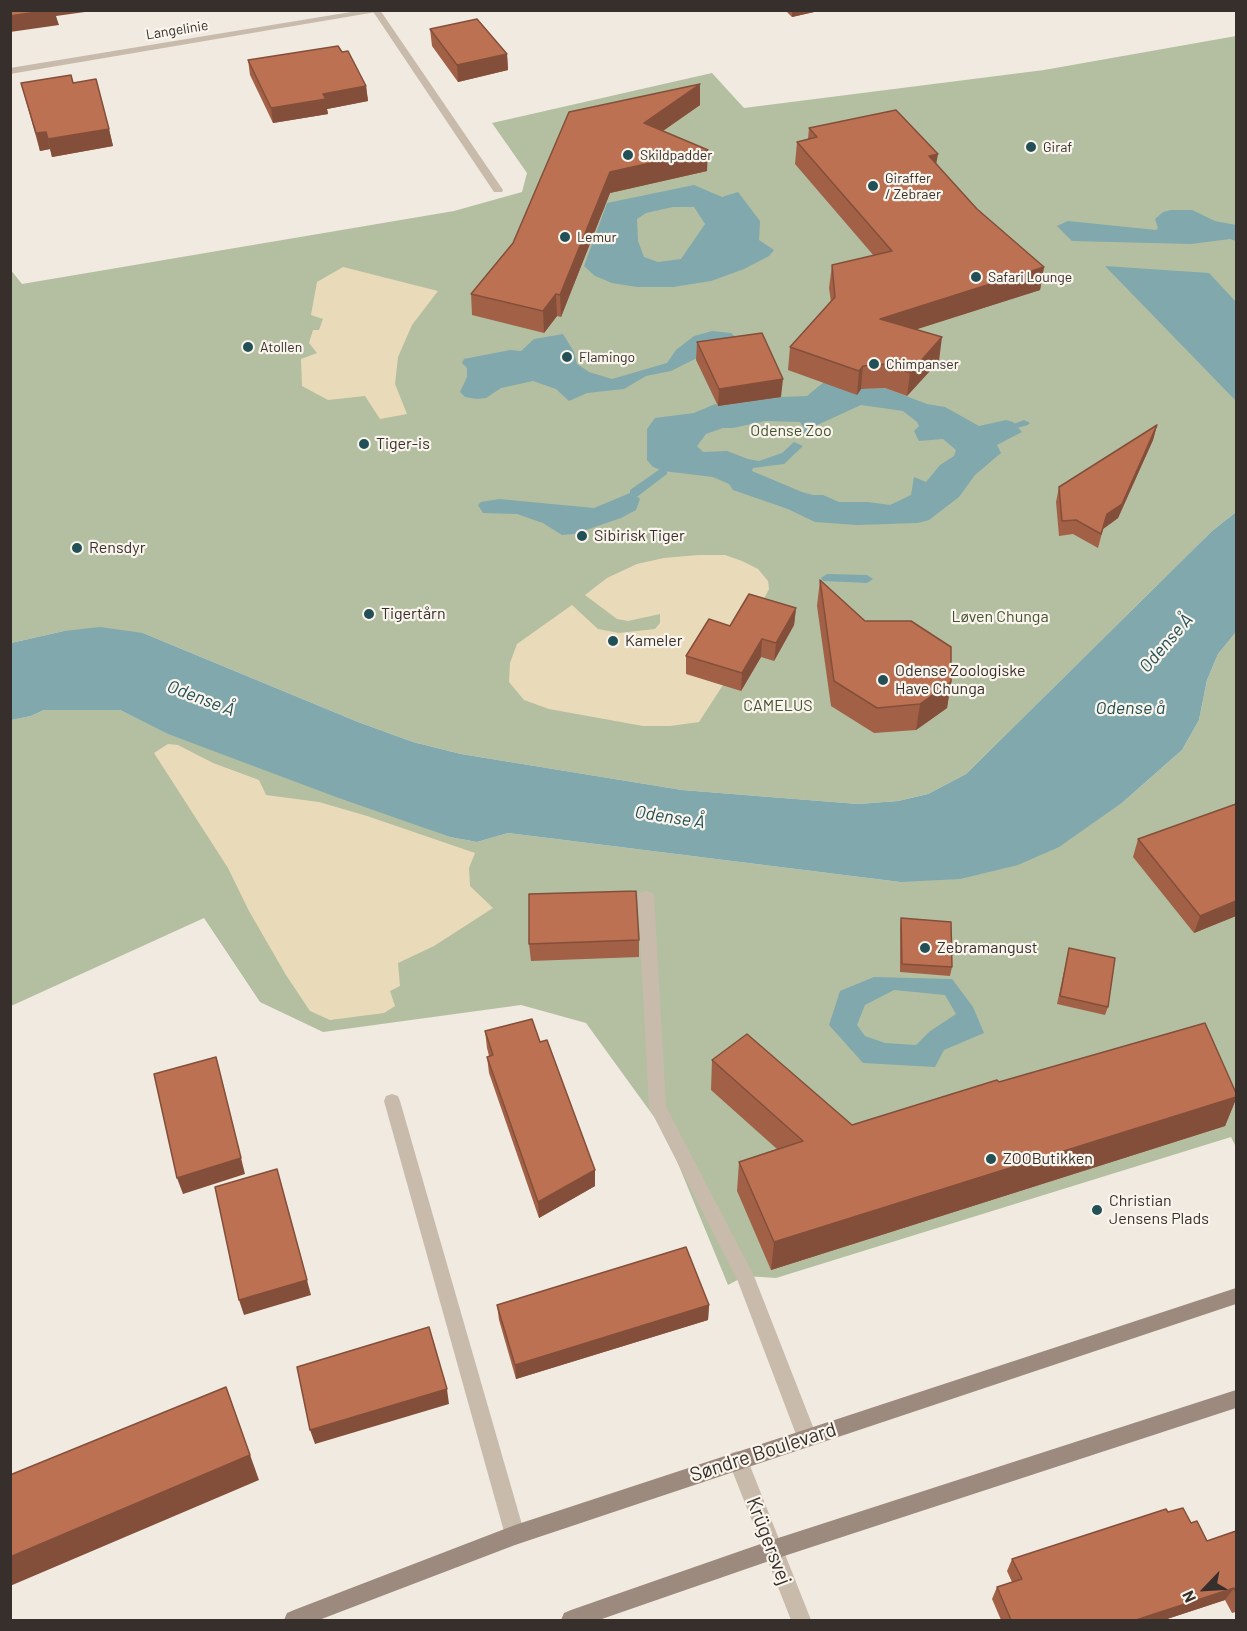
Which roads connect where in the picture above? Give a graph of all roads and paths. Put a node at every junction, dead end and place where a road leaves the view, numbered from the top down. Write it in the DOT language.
graph roads {
  1 [pos="378,11"];
  2 [pos="10,71"];
  3 [pos="498,190"];
  4 [pos="646,897"];
  5 [pos="392,1101"];
  6 [pos="1236,1296"];
  7 [pos="1236,1399"];
  8 [pos="807,1437"];
  9 [pos="738,1460"];
  10 [pos="515,1535"];
  11 [pos="772,1550"];
  12 [pos="294,1620"];
  13 [pos="571,1620"];
  14 [pos="801,1620"];
  1 -- 2 [label="street, Langelinie"];
  1 -- 3 [label="street"];
  4 -- 8 [label="street"];
  5 -- 10 [label="street"];
  6 -- 8 [label="main road, Søndre Boulevard"];
  7 -- 11 [label="main road"];
  8 -- 9 [label="main road, Søndre Boulevard"];
  9 -- 10 [label="main road, Søndre Boulevard"];
  9 -- 11 [label="street, Krügersvej"];
  10 -- 12 [label="main road, Søndre Boulevard"];
  11 -- 13 [label="main road"];
  11 -- 14 [label="street, Krügersvej"];
}
